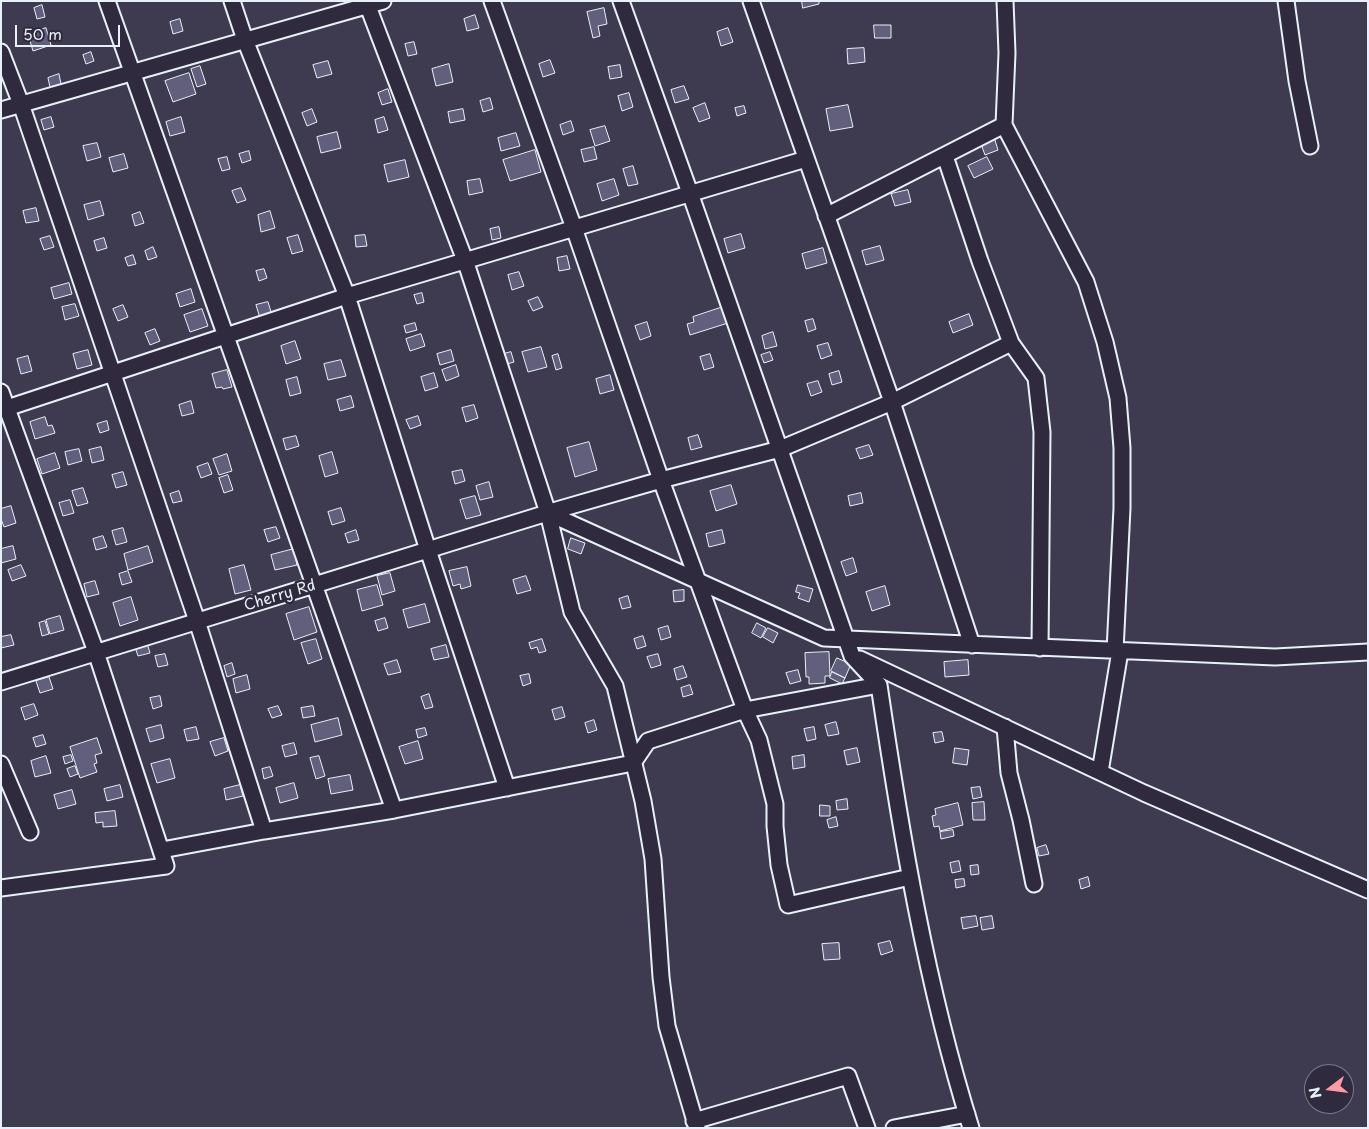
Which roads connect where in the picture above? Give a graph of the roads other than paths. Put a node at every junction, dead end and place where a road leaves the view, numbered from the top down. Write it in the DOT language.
graph roads {
  1 [pos="107,1"];
  2 [pos="232,1"];
  3 [pos="383,1"];
  4 [pos="492,1"];
  5 [pos="621,1"];
  6 [pos="751,1"];
  7 [pos="1005,1"];
  8 [pos="1286,1"];
  9 [pos="367,3"];
  10 [pos="245,40"];
  11 [pos="1,52"];
  12 [pos="133,73"];
  13 [pos="21,104"];
  14 [pos="1,110"];
  15 [pos="1004,125"];
  16 [pos="1310,146"];
  17 [pos="945,156"];
  18 [pos="806,159"];
  19 [pos="690,193"];
  20 [pos="826,216"];
  21 [pos="574,228"];
  22 [pos="465,261"];
  23 [pos="347,296"];
  24 [pos="227,336"];
  25 [pos="1012,343"];
  26 [pos="113,374"];
  27 [pos="1,392"];
  28 [pos="892,402"];
  29 [pos="4,409"];
  30 [pos="780,449"];
  31 [pos="661,480"];
  32 [pos="554,511"];
  33 [pos="428,550"];
  34 [pos="698,582"];
  35 [pos="313,585"];
  36 [pos="198,621"];
  37 [pos="824,638"];
  38 [pos="847,640"];
  39 [pos="972,645"];
  40 [pos="1040,648"];
  41 [pos="1118,651"];
  42 [pos="96,652"];
  43 [pos="1368,652"];
  44 [pos="852,656"];
  45 [pos="1,682"];
  46 [pos="879,684"];
  47 [pos="745,710"];
  48 [pos="1005,727"];
  49 [pos="633,763"];
  50 [pos="1,764"];
  51 [pos="1100,772"];
  52 [pos="507,788"];
  53 [pos="394,810"];
  54 [pos="264,831"];
  55 [pos="30,832"];
  56 [pos="162,850"];
  57 [pos="910,877"];
  58 [pos="1034,884"];
  59 [pos="1,888"];
  60 [pos="1368,890"];
  61 [pos="969,1121"];
  62 [pos="696,1124"];
  63 [pos="867,1128"];
  64 [pos="894,1128"];
  1 -- 12 [label="street"];
  2 -- 10 [label="street"];
  3 -- 9 [label="street"];
  4 -- 21 [label="street"];
  5 -- 19 [label="street"];
  6 -- 18 [label="street"];
  7 -- 15 [label="street"];
  8 -- 16 [label="street"];
  9 -- 10 [label="street"];
  9 -- 22 [label="street"];
  10 -- 12 [label="street"];
  10 -- 23 [label="street"];
  11 -- 13 [label="street"];
  12 -- 13 [label="street"];
  12 -- 24 [label="street"];
  13 -- 14 [label="street"];
  13 -- 26 [label="street"];
  15 -- 17 [label="street"];
  15 -- 41 [label="street"];
  17 -- 20 [label="street"];
  17 -- 25 [label="street"];
  18 -- 19 [label="street"];
  18 -- 20 [label="street"];
  19 -- 21 [label="street"];
  19 -- 30 [label="street"];
  20 -- 28 [label="street"];
  21 -- 22 [label="street"];
  21 -- 31 [label="street"];
  22 -- 23 [label="street"];
  22 -- 32 [label="street"];
  23 -- 24 [label="street"];
  23 -- 33 [label="street"];
  24 -- 26 [label="street"];
  24 -- 35 [label="street"];
  25 -- 28 [label="street, Cherry Rd"];
  25 -- 40 [label="street"];
  26 -- 29 [label="street"];
  26 -- 36 [label="street"];
  27 -- 29 [label="street"];
  28 -- 30 [label="street, Cherry Rd"];
  28 -- 39 [label="street"];
  29 -- 42 [label="street"];
  30 -- 31 [label="street, Cherry Rd"];
  30 -- 38 [label="street"];
  31 -- 32 [label="street, Cherry Rd"];
  31 -- 34 [label="street"];
  32 -- 33 [label="street, Cherry Rd"];
  32 -- 34 [label="street"];
  32 -- 49 [label="street"];
  33 -- 35 [label="street, Cherry Rd"];
  33 -- 52 [label="street"];
  34 -- 37 [label="street"];
  34 -- 47 [label="street"];
  35 -- 36 [label="street, Cherry Rd"];
  35 -- 53 [label="street"];
  36 -- 42 [label="street, Cherry Rd"];
  36 -- 54 [label="street"];
  37 -- 38 [label="street"];
  37 -- 44 [label="street"];
  38 -- 39 [label="street"];
  38 -- 44 [label="street"];
  39 -- 40 [label="street"];
  40 -- 41 [label="street"];
  41 -- 43 [label="street"];
  41 -- 51 [label="street"];
  42 -- 45 [label="street, Cherry Rd"];
  42 -- 56 [label="street"];
  44 -- 46 [label="street"];
  44 -- 48 [label="street"];
  46 -- 47 [label="street"];
  46 -- 57 [label="street"];
  47 -- 49 [label="street"];
  47 -- 57 [label="street"];
  48 -- 51 [label="street"];
  48 -- 58 [label="street"];
  49 -- 52 [label="street"];
  49 -- 62 [label="street"];
  50 -- 55 [label="street"];
  51 -- 60 [label="street"];
  52 -- 53 [label="street"];
  53 -- 54 [label="street"];
  54 -- 56 [label="street"];
  56 -- 59 [label="street"];
  57 -- 61 [label="street"];
  61 -- 64 [label="street"];
  62 -- 63 [label="street"];
}
